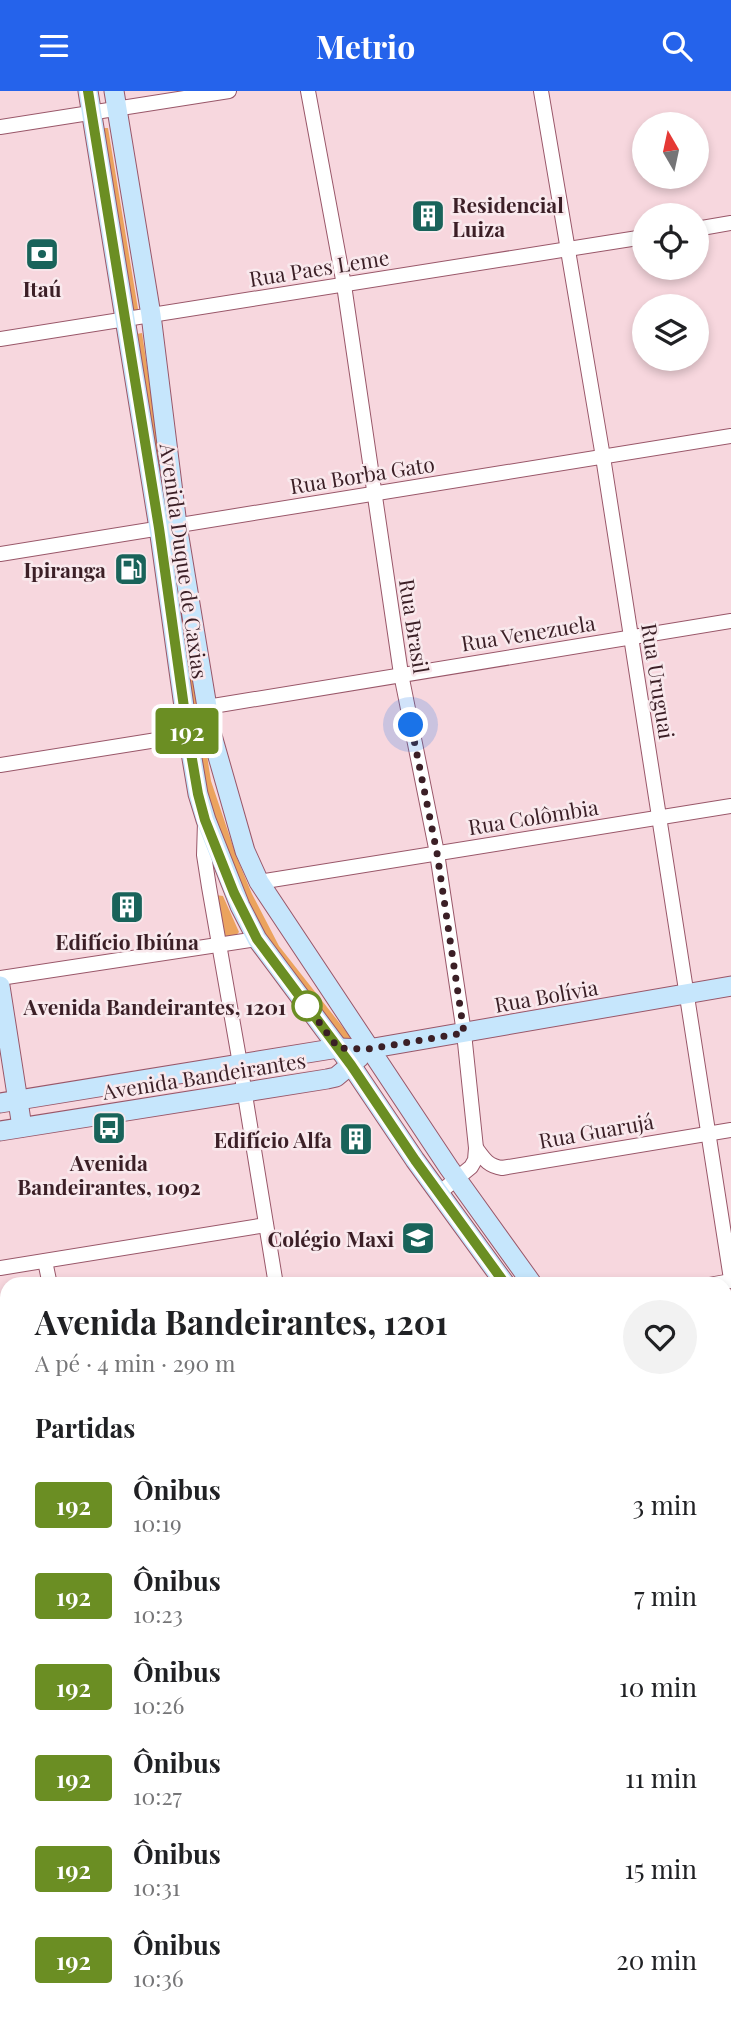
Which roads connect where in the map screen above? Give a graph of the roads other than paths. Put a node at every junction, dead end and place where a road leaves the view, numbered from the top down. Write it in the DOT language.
graph roads {
  1 [pos="88,91"];
  2 [pos="229,91"];
  3 [pos="308,91"];
  4 [pos="541,91"];
  5 [pos="116,100"];
  6 [pos="91,113"];
  7 [pos="0,127"];
  8 [pos="731,223"];
  9 [pos="709,227"];
  10 [pos="632,239"];
  11 [pos="568,249"];
  12 [pos="344,285"];
  13 [pos="151,315"];
  14 [pos="125,320"];
  15 [pos="0,339"];
  16 [pos="731,436"];
  17 [pos="603,457"];
  18 [pos="373,493"];
  19 [pos="168,526"];
  20 [pos="0,554"];
  21 [pos="731,621"];
  22 [pos="631,637"];
  23 [pos="401,674"];
  24 [pos="207,707"];
  25 [pos="188,736"];
  26 [pos="0,765"];
  27 [pos="731,806"];
  28 [pos="659,817"];
  29 [pos="205,820"];
  30 [pos="437,853"];
  31 [pos="258,882"];
  32 [pos="257,939"];
  33 [pos="219,945"];
  34 [pos="0,978"];
  35 [pos="0,986"];
  36 [pos="731,986"];
  37 [pos="686,994"];
  38 [pos="464,1033"];
  39 [pos="338,1048"];
  40 [pos="368,1049"];
  41 [pos="240,1064"];
  42 [pos="351,1065"];
  43 [pos="244,1091"];
  44 [pos="9,1102"];
  45 [pos="22,1127"];
  46 [pos="731,1129"];
  47 [pos="0,1131"];
  48 [pos="708,1133"];
  49 [pos="476,1148"];
  50 [pos="457,1178"];
  51 [pos="439,1193"];
  52 [pos="266,1225"];
  53 [pos="45,1261"];
  54 [pos="0,1268"];
  55 [pos="48,1277"];
  56 [pos="275,1277"];
  57 [pos="500,1277"];
  58 [pos="527,1277"];
  59 [pos="731,1277"];
  1 -- 6 [label="main road, Avenida Duque de Caxias"];
  2 -- 5 [label="street"];
  3 -- 12 [label="street, Rua Brasil"];
  4 -- 11 [label="street, Rua Uruguai"];
  5 -- 6 [label="street"];
  5 -- 13 [label="main road, Avenida Duque de Caxias"];
  6 -- 7 [label="street"];
  6 -- 14 [label="main road, Avenida Duque de Caxias"];
  8 -- 9 [label="street"];
  10 -- 11 [label="street, Rua Paes Leme"];
  11 -- 12 [label="street, Rua Paes Leme"];
  11 -- 17 [label="street, Rua Uruguai"];
  12 -- 13 [label="street, Rua Paes Leme"];
  12 -- 18 [label="street, Rua Brasil"];
  13 -- 14 [label="street, Rua Paes Leme"];
  13 -- 19 [label="main road, Avenida Duque de Caxias"];
  14 -- 15 [label="street, Rua Paes Leme"];
  14 -- 19 [label="main road, Avenida Duque de Caxias"];
  16 -- 17 [label="street, Rua Borba Gato"];
  17 -- 18 [label="street, Rua Borba Gato"];
  17 -- 22 [label="street, Rua Uruguai"];
  18 -- 19 [label="street, Rua Borba Gato"];
  18 -- 23 [label="street, Rua Brasil"];
  19 -- 20 [label="street, Rua Borba Gato"];
  19 -- 24 [label="main road, Avenida Duque de Caxias"];
  19 -- 25 [label="main road, Avenida Duque de Caxias"];
  21 -- 22 [label="street, Rua Venezuela"];
  22 -- 23 [label="street, Rua Venezuela"];
  22 -- 28 [label="street, Rua Uruguai"];
  23 -- 24 [label="street, Rua Venezuela"];
  23 -- 30 [label="street, Rua Brasil"];
  24 -- 31 [label="main road, Avenida Duque de Caxias"];
  25 -- 26 [label="street"];
  25 -- 29 [label="main road, Avenida Duque de Caxias"];
  27 -- 28 [label="street, Rua Colômbia"];
  28 -- 30 [label="street, Rua Colômbia"];
  28 -- 37 [label="street, Rua Uruguai"];
  29 -- 32 [label="main road, Avenida Duque de Caxias"];
  29 -- 33 [label="street"];
  30 -- 31 [label="street, Rua Colômbia"];
  30 -- 38 [label="street, Rua Brasil"];
  31 -- 40 [label="main road, Avenida Duque de Caxias"];
  32 -- 33 [label="street"];
  32 -- 39 [label="main road, Avenida Duque de Caxias"];
  33 -- 34 [label="street"];
  33 -- 41 [label="street"];
  35 -- 44 [label="main road"];
  36 -- 37 [label="main road, Rua Bolívia"];
  37 -- 38 [label="main road, Rua Bolívia"];
  37 -- 48 [label="street, Rua Uruguai"];
  38 -- 40 [label="main road, Rua Bolívia"];
  38 -- 49 [label="street, Rua Brasil"];
  39 -- 40 [label="main road, Avenida Bandeirantes"];
  39 -- 41 [label="main road, Avenida Bandeirantes"];
  39 -- 42 [label="main road, Avenida Duque de Caxias"];
  40 -- 42 [label="main road, Avenida Bandeirantes"];
  40 -- 50 [label="main road, Avenida Duque de Caxias"];
  41 -- 43 [label="street"];
  41 -- 44 [label="main road, Avenida Bandeirantes"];
  42 -- 43 [label="main road, Avenida Bandeirantes"];
  42 -- 51 [label="main road, Avenida Duque de Caxias"];
  43 -- 45 [label="main road, Avenida Bandeirantes"];
  43 -- 52 [label="street"];
  44 -- 45 [label="main road"];
  45 -- 47 [label="main road, Avenida Bandeirantes"];
  46 -- 48 [label="street, Rua Guarujá"];
  48 -- 49 [label="street, Rua Guarujá"];
  48 -- 59 [label="street, Rua Uruguai"];
  49 -- 50 [label="street"];
  50 -- 51 [label="street"];
  50 -- 58 [label="main road, Avenida Duque de Caxias"];
  51 -- 57 [label="main road, Avenida Duque de Caxias"];
  52 -- 53 [label="street"];
  52 -- 56 [label="street"];
  53 -- 54 [label="street"];
  53 -- 55 [label="street"];
}
